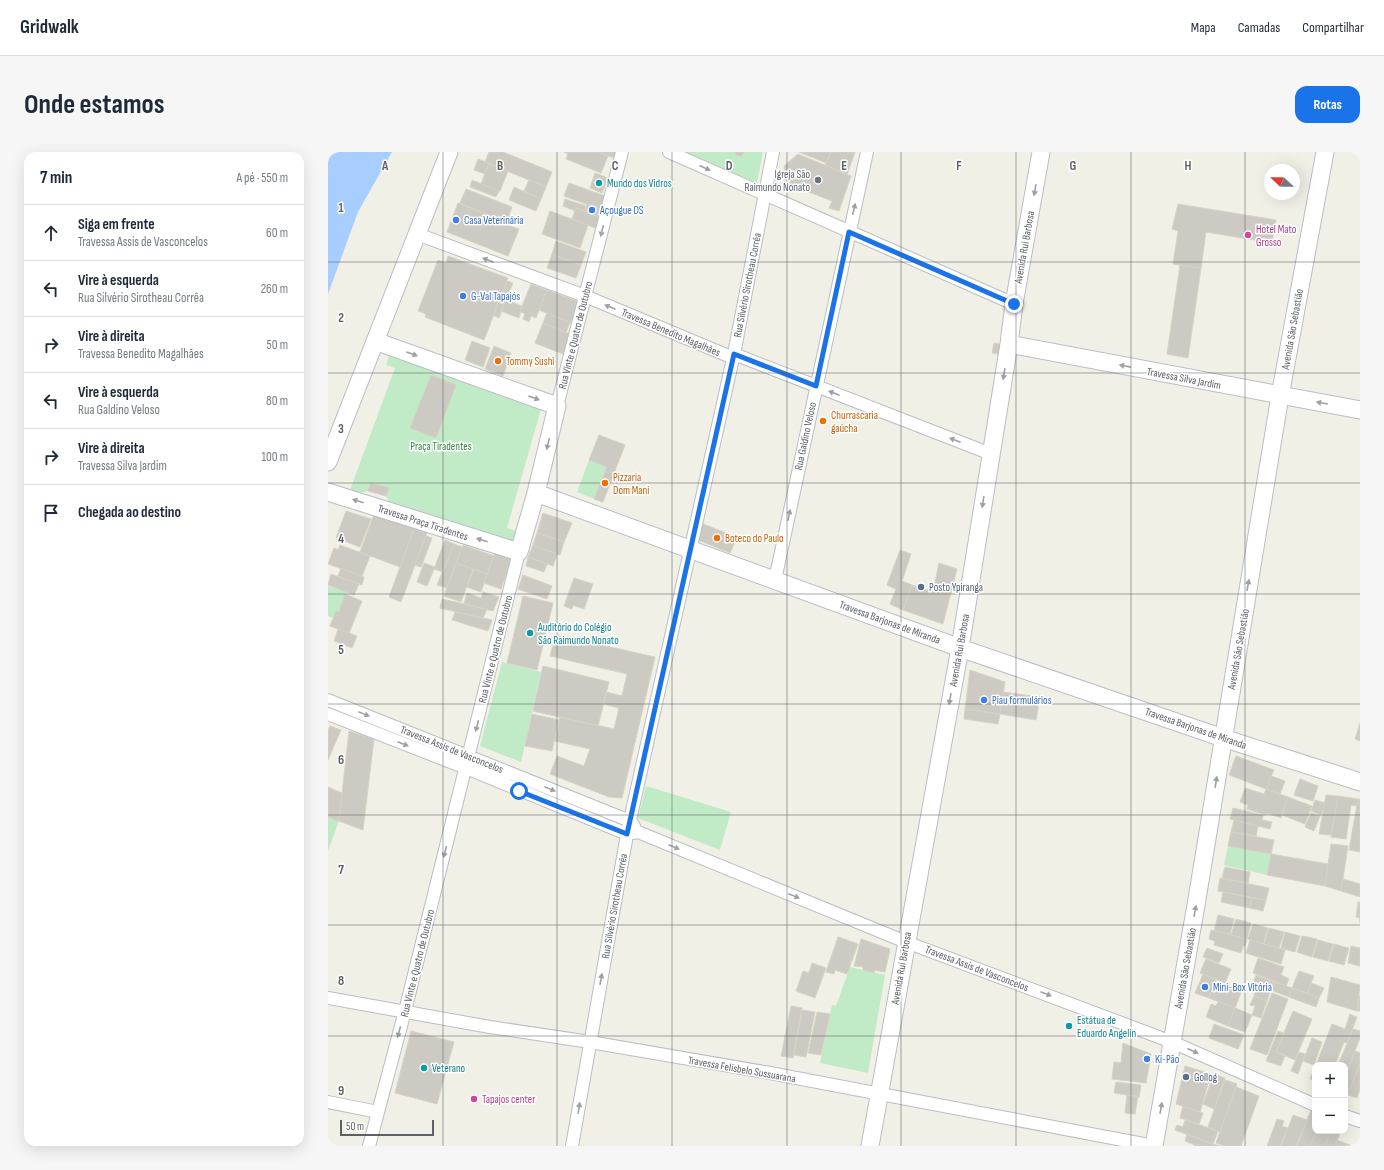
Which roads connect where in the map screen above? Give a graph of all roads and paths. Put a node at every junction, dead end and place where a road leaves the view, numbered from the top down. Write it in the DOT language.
graph roads {
  1 [pos="449,152"];
  2 [pos="622,152"];
  3 [pos="669,152"];
  4 [pos="773,152"];
  5 [pos="866,152"];
  6 [pos="1042,152"];
  7 [pos="1325,152"];
  8 [pos="765,194"];
  9 [pos="849,232"];
  10 [pos="417,234"];
  11 [pos="585,296"];
  12 [pos="1014,304"];
  13 [pos="375,341"];
  14 [pos="1009,344"];
  15 [pos="734,354"];
  16 [pos="816,386"];
  17 [pos="1280,396"];
  18 [pos="557,406"];
  19 [pos="1360,410"];
  20 [pos="991,454"];
  21 [pos="328,462"];
  22 [pos="328,492"];
  23 [pos="536,493"];
  24 [pos="690,548"];
  25 [pos="519,552"];
  26 [pos="775,580"];
  27 [pos="960,648"];
  28 [pos="328,700"];
  29 [pos="328,714"];
  30 [pos="1223,738"];
  31 [pos="469,756"];
  32 [pos="466,768"];
  33 [pos="1360,782"];
  34 [pos="630,821"];
  35 [pos="632,833"];
  36 [pos="906,942"];
  37 [pos="328,998"];
  38 [pos="405,1011"];
  39 [pos="590,1042"];
  40 [pos="1172,1042"];
  41 [pos="879,1093"];
  42 [pos="328,1102"];
  43 [pos="1312,1104"];
  44 [pos="378,1112"];
  45 [pos="1348,1117"];
  46 [pos="1360,1121"];
  47 [pos="369,1146"];
  48 [pos="572,1146"];
  49 [pos="870,1146"];
  50 [pos="1154,1146"];
  1 -- 10 [label="main road"];
  2 -- 11 [label="street, Rua Vinte e Quatro de Outubro, one-way"];
  3 -- 8 [label="street, one-way"];
  4 -- 8 [label="street, Rua Silvério Sirotheau Corrêa"];
  9 -- 5 [label="street, Rua Galdino Veloso, one-way"];
  6 -- 12 [label="main road, Avenida Rui Barbosa, one-way"];
  7 -- 17 [label="main road, Avenida São Sebastião"];
  8 -- 9 [label="street"];
  8 -- 15 [label="street, Rua Silvério Sirotheau Corrêa"];
  9 -- 12 [label="street"];
  9 -- 16 [label="street, Rua Galdino Veloso"];
  11 -- 10 [label="street, Travessa Benedito Magalhães, one-way"];
  10 -- 13 [label="main road"];
  15 -- 11 [label="street, Travessa Benedito Magalhães, one-way"];
  11 -- 18 [label="street, Rua Vinte e Quatro de Outubro"];
  12 -- 14 [label="main road, Avenida Rui Barbosa"];
  13 -- 18 [label="main road, one-way"];
  13 -- 21 [label="main road"];
  17 -- 14 [label="main road, Travessa Silva Jardim, one-way"];
  14 -- 20 [label="main road, Avenida Rui Barbosa, one-way"];
  15 -- 16 [label="street, Travessa Benedito Magalhães"];
  15 -- 24 [label="street, Rua Silvério Sirotheau Corrêa"];
  20 -- 16 [label="street, Travessa Benedito Magalhães, one-way"];
  26 -- 16 [label="street, Rua Galdino Veloso, one-way"];
  19 -- 17 [label="main road, Travessa Silva Jardim, one-way"];
  30 -- 17 [label="main road, Avenida São Sebastião, one-way"];
  18 -- 23 [label="main road, Rua Vinte e Quatro de Outubro, one-way"];
  20 -- 27 [label="main road, Avenida Rui Barbosa, one-way"];
  25 -- 22 [label="main road, Travessa Praça Tiradentes, one-way"];
  23 -- 24 [label="main road, Travessa Barjonas de Miranda"];
  23 -- 25 [label="main road, Rua Vinte e Quatro de Outubro"];
  24 -- 26 [label="main road, Travessa Barjonas de Miranda"];
  24 -- 34 [label="street, Rua Silvério Sirotheau Corrêa"];
  25 -- 31 [label="street, Rua Vinte e Quatro de Outubro, one-way"];
  26 -- 27 [label="main road, Travessa Barjonas de Miranda"];
  27 -- 30 [label="main road, Travessa Barjonas de Miranda"];
  27 -- 36 [label="main road, Avenida Rui Barbosa, one-way"];
  28 -- 31 [label="street, Travessa Assis de Vasconcelos, one-way"];
  29 -- 32 [label="street, Travessa Assis de Vasconcelos, one-way"];
  30 -- 33 [label="main road, Travessa Barjonas de Miranda"];
  40 -- 30 [label="main road, Avenida São Sebastião, one-way"];
  31 -- 32 [label="street, Rua Vinte e Quatro de Outubro"];
  31 -- 34 [label="street, Travessa Assis de Vasconcelos, one-way"];
  32 -- 35 [label="street, Travessa Assis de Vasconcelos"];
  32 -- 38 [label="street, Rua Vinte e Quatro de Outubro, one-way"];
  34 -- 35 [label="street"];
  35 -- 36 [label="street, Travessa Assis de Vasconcelos, one-way"];
  39 -- 35 [label="street, Rua Silvério Sirotheau Corrêa, one-way"];
  36 -- 40 [label="street, Travessa Assis de Vasconcelos, one-way"];
  36 -- 41 [label="main road, Avenida Rui Barbosa"];
  37 -- 38 [label="street, Travessa Felisbelo Sussuarana"];
  38 -- 39 [label="street, Travessa Felisbelo Sussuarana"];
  38 -- 44 [label="street, Rua Vinte e Quatro de Outubro, one-way"];
  39 -- 41 [label="street, Travessa Felisbelo Sussuarana"];
  48 -- 39 [label="street, Rua Silvério Sirotheau Corrêa, one-way"];
  40 -- 43 [label="street, Travessa Assis de Vasconcelos, one-way"];
  50 -- 40 [label="main road, Avenida São Sebastião, one-way"];
  41 -- 49 [label="main road, Avenida Rui Barbosa"];
  41 -- 50 [label="street, Travessa Felisbelo Sussuarana"];
  42 -- 44 [label="street"];
  44 -- 47 [label="street, Rua Vinte e Quatro de Outubro"];
  45 -- 46 [label="street"];
}
